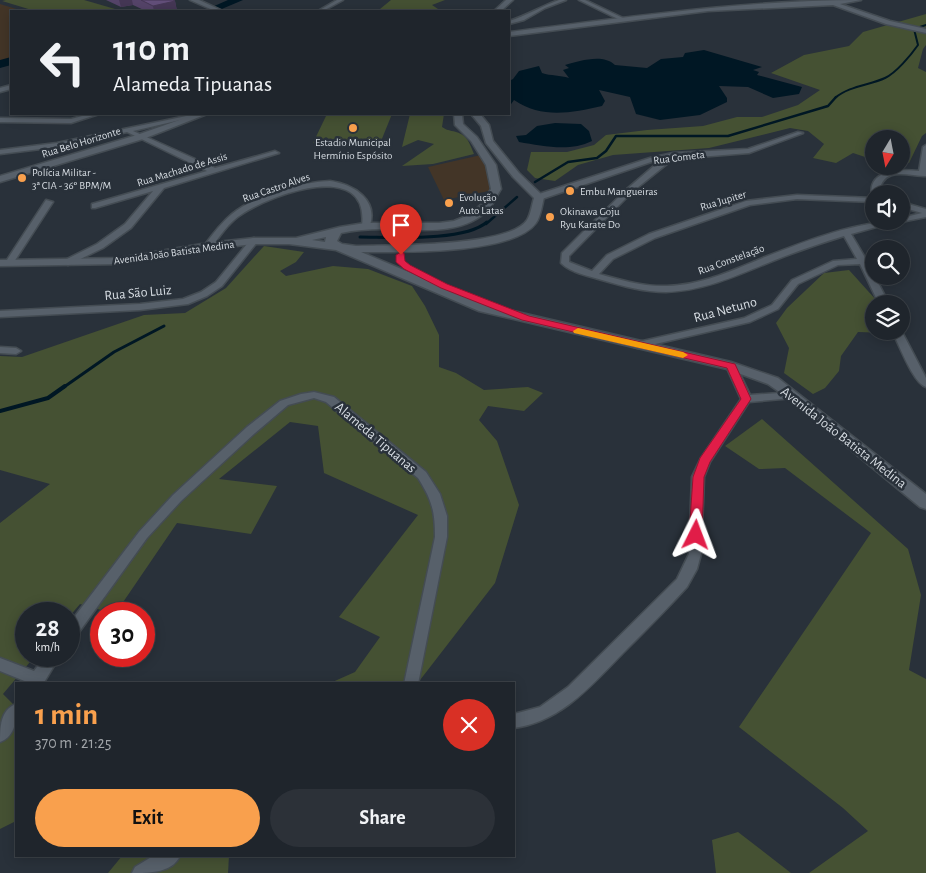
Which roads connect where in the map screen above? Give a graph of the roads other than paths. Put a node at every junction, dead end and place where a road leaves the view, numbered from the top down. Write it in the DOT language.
graph roads {
  1 [pos="193,0"];
  2 [pos="341,0"];
  3 [pos="510,0"];
  4 [pos="564,0"];
  5 [pos="581,0"];
  6 [pos="858,0"];
  7 [pos="829,3"];
  8 [pos="218,10"];
  9 [pos="322,10"];
  10 [pos="498,10"];
  11 [pos="620,18"];
  12 [pos="510,24"];
  13 [pos="926,31"];
  14 [pos="510,34"];
  15 [pos="92,115"];
  16 [pos="198,115"];
  17 [pos="458,115"];
  18 [pos="476,115"];
  19 [pos="0,120"];
  20 [pos="485,125"];
  21 [pos="461,128"];
  22 [pos="136,133"];
  23 [pos="800,133"];
  24 [pos="926,146"];
  25 [pos="0,152"];
  26 [pos="275,153"];
  27 [pos="673,155"];
  28 [pos="214,171"];
  29 [pos="924,174"];
  30 [pos="0,179"];
  31 [pos="527,185"];
  32 [pos="876,185"];
  33 [pos="160,188"];
  34 [pos="496,189"];
  35 [pos="561,190"];
  36 [pos="539,197"];
  37 [pos="865,200"];
  38 [pos="49,202"];
  39 [pos="95,206"];
  40 [pos="910,207"];
  41 [pos="926,213"];
  42 [pos="910,217"];
  43 [pos="366,226"];
  44 [pos="865,228"];
  45 [pos="337,231"];
  46 [pos="846,232"];
  47 [pos="254,241"];
  48 [pos="289,241"];
  49 [pos="208,246"];
  50 [pos="341,248"];
  51 [pos="405,248"];
  52 [pos="863,261"];
  53 [pos="68,262"];
  54 [pos="5,263"];
  55 [pos="594,274"];
  56 [pos="880,295"];
  57 [pos="0,314"];
  58 [pos="526,318"];
  59 [pos="902,340"];
  60 [pos="638,345"];
  61 [pos="0,350"];
  62 [pos="16,351"];
  63 [pos="731,366"];
  64 [pos="926,384"];
  65 [pos="793,395"];
  66 [pos="746,399"];
  67 [pos="926,503"];
  68 [pos="80,619"];
  69 [pos="0,664"];
  70 [pos="45,667"];
  71 [pos="35,681"];
  72 [pos="412,682"];
  73 [pos="15,712"];
  74 [pos="515,721"];
  75 [pos="0,735"];
  76 [pos="169,857"];
  77 [pos="141,873"];
  1 -- 8 [label="main road"];
  2 -- 9 [label="street"];
  3 -- 10 [label="main road"];
  4 -- 12 [label="street"];
  5 -- 11 [label="street"];
  6 -- 7 [label="main road"];
  7 -- 11 [label="main road"];
  7 -- 13 [label="main road"];
  11 -- 14 [label="main road"];
  15 -- 19 [label="street"];
  16 -- 22 [label="main road, Rua Belo Horizonte"];
  17 -- 21 [label="main road"];
  18 -- 20 [label="main road"];
  20 -- 21 [label="main road"];
  20 -- 31 [label="main road"];
  21 -- 34 [label="main road"];
  22 -- 25 [label="street"];
  22 -- 28 [label="street"];
  22 -- 30 [label="main road, Rua Belo Horizonte"];
  23 -- 27 [label="street, Rua Cometa"];
  24 -- 29 [label="street"];
  26 -- 28 [label="street, Rua Machado de Assis"];
  27 -- 35 [label="street, Rua Cometa"];
  27 -- 55 [label="street, Rua Constelação"];
  28 -- 33 [label="street, Rua Machado de Assis"];
  29 -- 32 [label="street"];
  31 -- 34 [label="main road"];
  31 -- 35 [label="street, Rua Cometa"];
  31 -- 36 [label="main road"];
  33 -- 39 [label="street, Rua Machado de Assis"];
  33 -- 53 [label="street"];
  34 -- 43 [label="main road"];
  35 -- 36 [label="street, Rua Cometa"];
  36 -- 51 [label="main road"];
  37 -- 55 [label="street, Rua Jupiter"];
  38 -- 54 [label="street"];
  40 -- 41 [label="street"];
  41 -- 42 [label="street"];
  43 -- 45 [label="main road"];
  43 -- 49 [label="street, Rua Castro Alves"];
  44 -- 46 [label="street, Rua Constelação"];
  45 -- 48 [label="main road, Avenida João Batista Medina"];
  45 -- 50 [label="main road"];
  46 -- 52 [label="street"];
  46 -- 55 [label="street, Rua Constelação"];
  47 -- 48 [label="main road, Avenida João Batista Medina"];
  47 -- 49 [label="main road, Avenida João Batista Medina"];
  47 -- 57 [label="street, Rua São Luiz"];
  48 -- 50 [label="main road, Avenida João Batista Medina"];
  49 -- 53 [label="main road, Avenida João Batista Medina"];
  50 -- 51 [label="main road, Avenida João Batista Medina"];
  50 -- 58 [label="main road, Avenida João Batista Medina"];
  51 -- 58 [label="main road, Avenida João Batista Medina"];
  52 -- 56 [label="street"];
  52 -- 60 [label="street, Rua Netuno"];
  53 -- 54 [label="main road, Avenida João Batista Medina"];
  58 -- 60 [label="main road, Avenida João Batista Medina"];
  59 -- 64 [label="street"];
  60 -- 63 [label="main road, Avenida João Batista Medina"];
  61 -- 62 [label="street"];
  63 -- 65 [label="main road, Avenida João Batista Medina"];
  63 -- 66 [label="street"];
  65 -- 66 [label="street"];
  65 -- 67 [label="main road, Avenida João Batista Medina"];
  66 -- 74 [label="street"];
  68 -- 72 [label="street, Alameda Tipuanas"];
  69 -- 71 [label="street"];
  70 -- 71 [label="street"];
  73 -- 75 [label="street"];
  76 -- 77 [label="street"];
}
